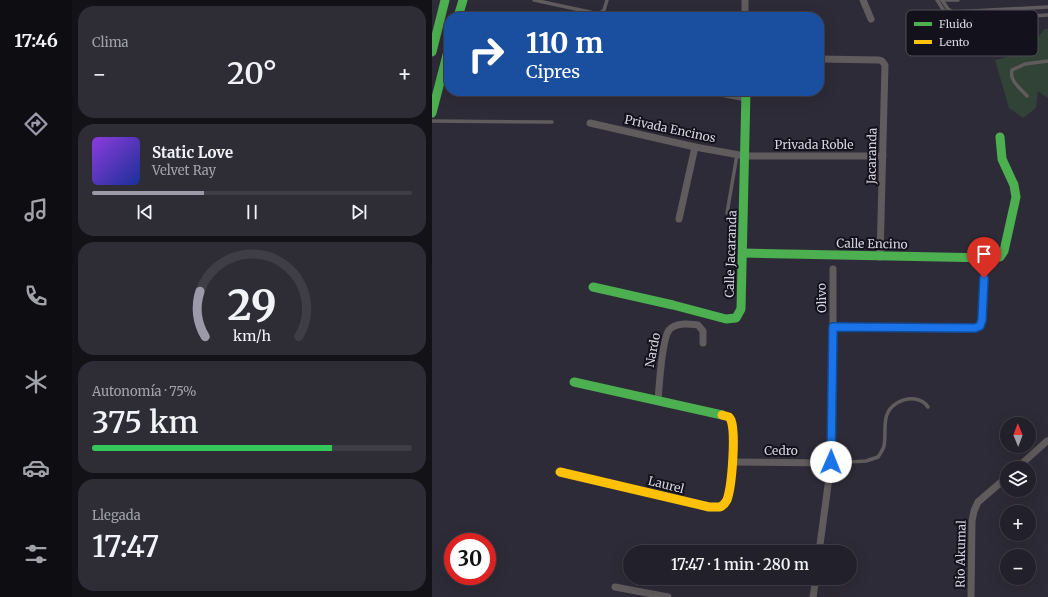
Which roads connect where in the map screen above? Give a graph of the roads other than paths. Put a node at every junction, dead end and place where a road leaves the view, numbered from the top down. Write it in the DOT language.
graph roads {
  1 [pos="463,0"];
  2 [pos="534,0"];
  3 [pos="607,0"];
  4 [pos="745,0"];
  5 [pos="863,0"];
  6 [pos="937,0"];
  7 [pos="942,0"];
  8 [pos="958,0"];
  9 [pos="442,2"];
  10 [pos="1048,7"];
  11 [pos="943,10"];
  12 [pos="950,10"];
  13 [pos="991,10"];
  14 [pos="459,12"];
  15 [pos="585,12"];
  16 [pos="603,12"];
  17 [pos="745,12"];
  18 [pos="1048,15"];
  19 [pos="1038,16"];
  20 [pos="871,19"];
  21 [pos="432,52"];
  22 [pos="824,59"];
  23 [pos="1048,61"];
  24 [pos="444,66"];
  25 [pos="746,96"];
  26 [pos="1027,96"];
  27 [pos="432,112"];
  28 [pos="432,121"];
  29 [pos="552,122"];
  30 [pos="590,123"];
  31 [pos="1000,137"];
  32 [pos="695,147"];
  33 [pos="741,156"];
  34 [pos="883,156"];
  35 [pos="727,213"];
  36 [pos="679,219"];
  37 [pos="743,252"];
  38 [pos="880,257"];
  39 [pos="833,269"];
  40 [pos="984,278"];
  41 [pos="593,287"];
  42 [pos="833,327"];
  43 [pos="703,343"];
  44 [pos="574,382"];
  45 [pos="658,401"];
  46 [pos="928,407"];
  47 [pos="1048,441"];
  48 [pos="1025,461"];
  49 [pos="732,462"];
  50 [pos="831,462"];
  51 [pos="560,472"];
  52 [pos="1000,483"];
  53 [pos="820,545"];
  54 [pos="815,585"];
  55 [pos="615,587"];
  56 [pos="668,597"];
  57 [pos="813,597"];
  58 [pos="971,597"];
  1 -- 14 [label="street"];
  2 -- 15 [label="lane"];
  3 -- 16 [label="lane"];
  4 -- 17 [label="street"];
  5 -- 20 [label="street"];
  6 -- 11 [label="lane"];
  7 -- 8 [label="lane"];
  7 -- 12 [label="lane"];
  9 -- 21 [label="street"];
  10 -- 13 [label="lane"];
  18 -- 19 [label="lane"];
  22 -- 34 [label="street, Jacaranda"];
  23 -- 26 [label="lane"];
  24 -- 27 [label="street"];
  25 -- 33 [label="street, Calle Jacaranda"];
  28 -- 29 [label="lane"];
  30 -- 32 [label="street, Privada Encinos"];
  31 -- 38 [label="street, Calle Encino"];
  32 -- 33 [label="street, Privada Encinos"];
  32 -- 36 [label="street"];
  33 -- 34 [label="street, Privada Roble"];
  33 -- 35 [label="lane"];
  33 -- 37 [label="street, Calle Jacaranda"];
  34 -- 38 [label="street, Jacaranda"];
  37 -- 38 [label="street, Calle Encino"];
  37 -- 41 [label="street, Calle Jacaranda"];
  39 -- 42 [label="street, Olivo"];
  40 -- 42 [label="street"];
  42 -- 50 [label="street, Olivo"];
  43 -- 45 [label="street, Nardo"];
  44 -- 45 [label="street"];
  45 -- 49 [label="street"];
  46 -- 50 [label="lane, Cedro"];
  47 -- 48 [label="street"];
  49 -- 50 [label="street, Cedro"];
  49 -- 51 [label="street, Laurel"];
  50 -- 53 [label="street, Olivo"];
  52 -- 58 [label="street, Rio Akumal"];
  54 -- 57 [label="street"];
  55 -- 56 [label="street"];
}
